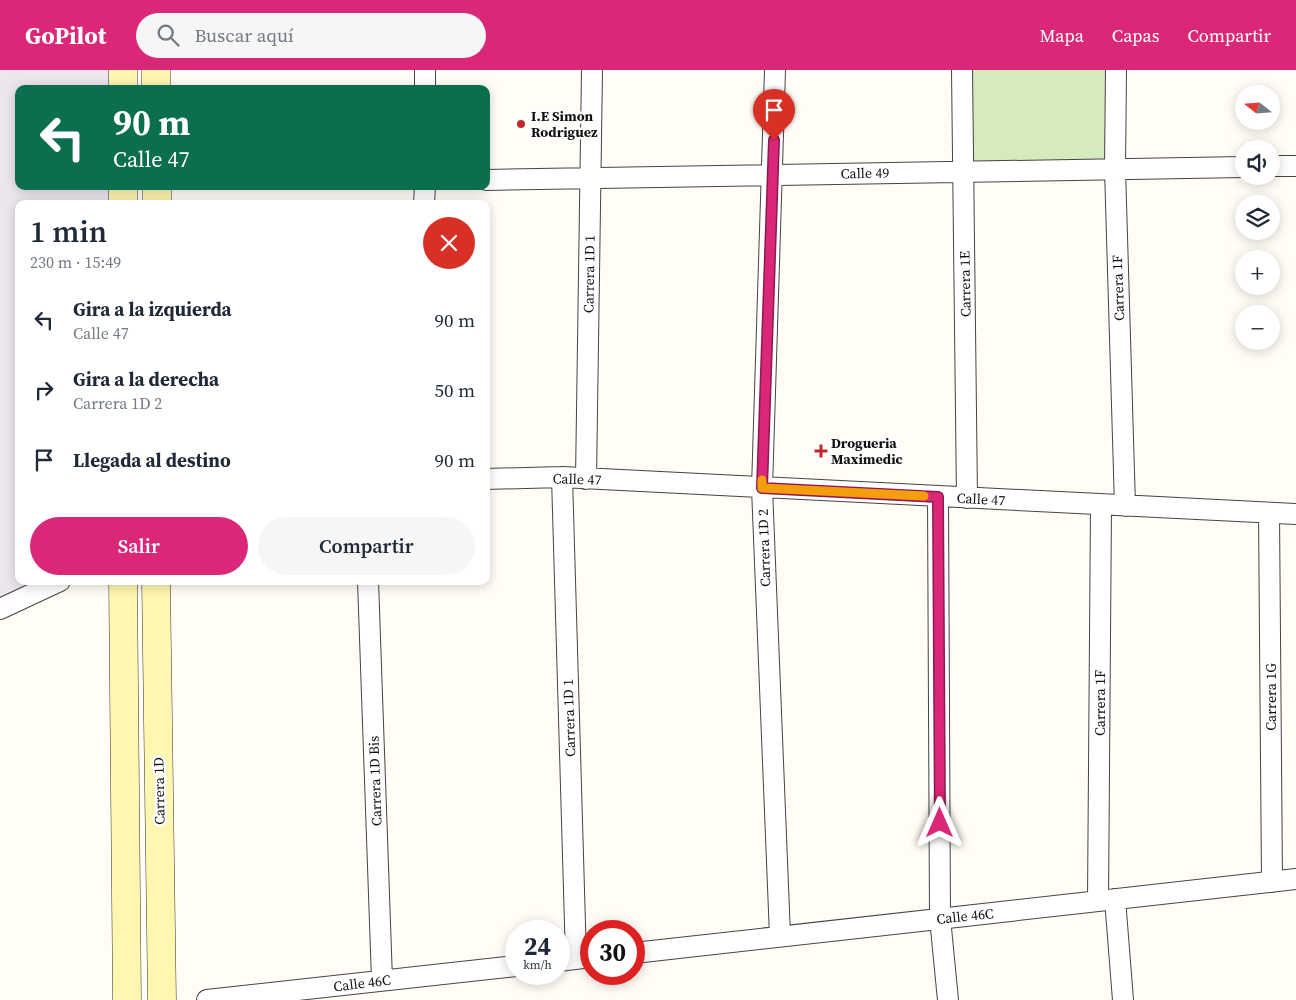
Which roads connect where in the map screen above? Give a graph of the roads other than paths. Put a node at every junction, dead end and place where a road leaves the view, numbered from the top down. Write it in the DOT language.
graph roads {
  1 [pos="123,70"];
  2 [pos="156,70"];
  3 [pos="425,70"];
  4 [pos="592,70"];
  5 [pos="775,70"];
  6 [pos="962,70"];
  7 [pos="1116,70"];
  8 [pos="123,85"];
  9 [pos="156,85"];
  10 [pos="425,85"];
  11 [pos="1280,166"];
  12 [pos="1296,166"];
  13 [pos="1235,167"];
  14 [pos="1115,169"];
  15 [pos="964,171"];
  16 [pos="773,174"];
  17 [pos="591,178"];
  18 [pos="490,180"];
  19 [pos="562,477"];
  20 [pos="490,479"];
  21 [pos="586,479"];
  22 [pos="762,488"];
  23 [pos="938,497"];
  24 [pos="967,498"];
  25 [pos="1101,505"];
  26 [pos="1125,506"];
  27 [pos="1270,513"];
  28 [pos="1296,514"];
  29 [pos="51,585"];
  30 [pos="123,585"];
  31 [pos="156,585"];
  32 [pos="368,585"];
  33 [pos="0,609"];
  34 [pos="1296,879"];
  35 [pos="1272,882"];
  36 [pos="1107,900"];
  37 [pos="940,918"];
  38 [pos="780,936"];
  39 [pos="645,951"];
  40 [pos="575,959"];
  41 [pos="505,967"];
  42 [pos="382,980"];
  43 [pos="356,992"];
  44 [pos="127,1000"];
  45 [pos="162,1000"];
  46 [pos="207,1000"];
  47 [pos="948,1000"];
  48 [pos="1123,1000"];
  1 -- 8 [label="street"];
  2 -- 9 [label="street"];
  3 -- 10 [label="street"];
  4 -- 17 [label="street, Carrera 1D 1"];
  5 -- 16 [label="street, Carrera 1D 2"];
  6 -- 15 [label="street, Carrera 1E"];
  7 -- 14 [label="street, Carrera 1F"];
  11 -- 12 [label="street"];
  13 -- 14 [label="street, Calle 49"];
  14 -- 15 [label="street, Calle 49"];
  14 -- 26 [label="street, Carrera 1F"];
  15 -- 16 [label="street, Calle 49"];
  15 -- 24 [label="street, Carrera 1E"];
  16 -- 17 [label="street, Calle 49"];
  16 -- 22 [label="street, Carrera 1D 2"];
  17 -- 18 [label="street, Calle 49"];
  17 -- 21 [label="street, Carrera 1D 1"];
  19 -- 20 [label="street, Calle 47"];
  19 -- 21 [label="street, Calle 47"];
  19 -- 40 [label="street, Carrera 1D 1"];
  21 -- 22 [label="street, Calle 47"];
  22 -- 23 [label="street, Calle 47"];
  22 -- 38 [label="street, Carrera 1D 2"];
  23 -- 24 [label="street, Calle 47"];
  23 -- 37 [label="street"];
  24 -- 25 [label="street, Calle 47"];
  25 -- 26 [label="street, Calle 47"];
  25 -- 36 [label="street, Carrera 1F"];
  26 -- 27 [label="street, Calle 47"];
  27 -- 28 [label="street, Calle 47"];
  27 -- 35 [label="street, Carrera 1G"];
  29 -- 33 [label="street"];
  30 -- 44 [label="street"];
  31 -- 45 [label="street, Carrera 1D"];
  32 -- 42 [label="street, Carrera 1D Bis"];
  34 -- 35 [label="street, Calle 46C"];
  35 -- 36 [label="street, Calle 46C"];
  36 -- 37 [label="street, Calle 46C"];
  36 -- 48 [label="street, Carrera 1F"];
  37 -- 38 [label="street, Calle 46C"];
  37 -- 47 [label="street"];
  38 -- 39 [label="street, Calle 46C"];
  41 -- 42 [label="street, Calle 46C"];
  42 -- 43 [label="street, Calle 46C"];
  43 -- 46 [label="street, Calle 46C"];
}
